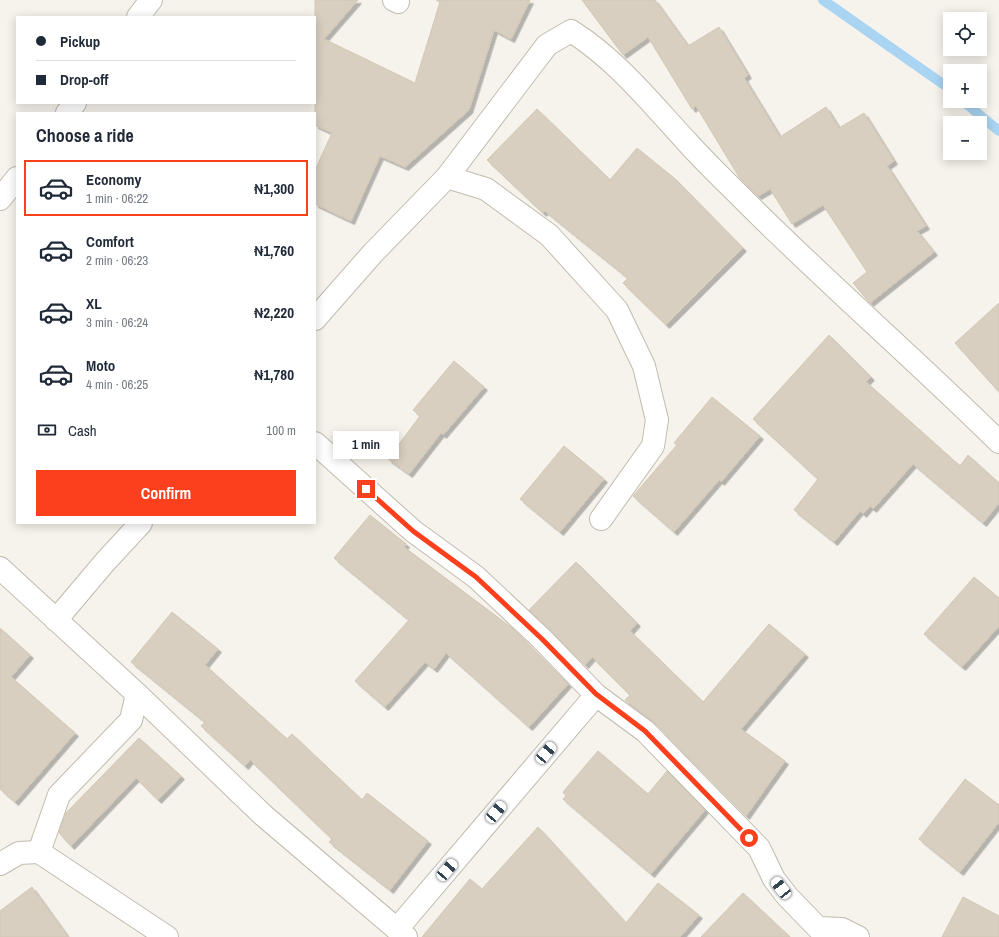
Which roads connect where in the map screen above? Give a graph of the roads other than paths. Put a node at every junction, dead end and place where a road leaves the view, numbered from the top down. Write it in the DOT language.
graph roads {
  1 [pos="151,0"];
  2 [pos="139,16"];
  3 [pos="74,104"];
  4 [pos="68,112"];
  5 [pos="447,177"];
  6 [pos="316,318"];
  7 [pos="999,442"];
  8 [pos="316,444"];
  9 [pos="602,519"];
  10 [pos="140,524"];
  11 [pos="0,568"];
  12 [pos="56,620"];
  13 [pos="137,694"];
  14 [pos="596,694"];
  15 [pos="39,852"];
  16 [pos="0,864"];
  17 [pos="815,932"];
  18 [pos="402,933"];
  19 [pos="167,937"];
  20 [pos="858,937"];
  1 -- 2 [label="street"];
  3 -- 4 [label="street"];
  5 -- 6 [label="street"];
  5 -- 7 [label="street"];
  5 -- 9 [label="street"];
  8 -- 14 [label="street"];
  10 -- 12 [label="street"];
  11 -- 12 [label="street"];
  12 -- 13 [label="street"];
  13 -- 15 [label="street"];
  13 -- 18 [label="street"];
  14 -- 17 [label="street"];
  14 -- 18 [label="street"];
  15 -- 16 [label="street"];
  15 -- 19 [label="street"];
  17 -- 20 [label="street"];
}
